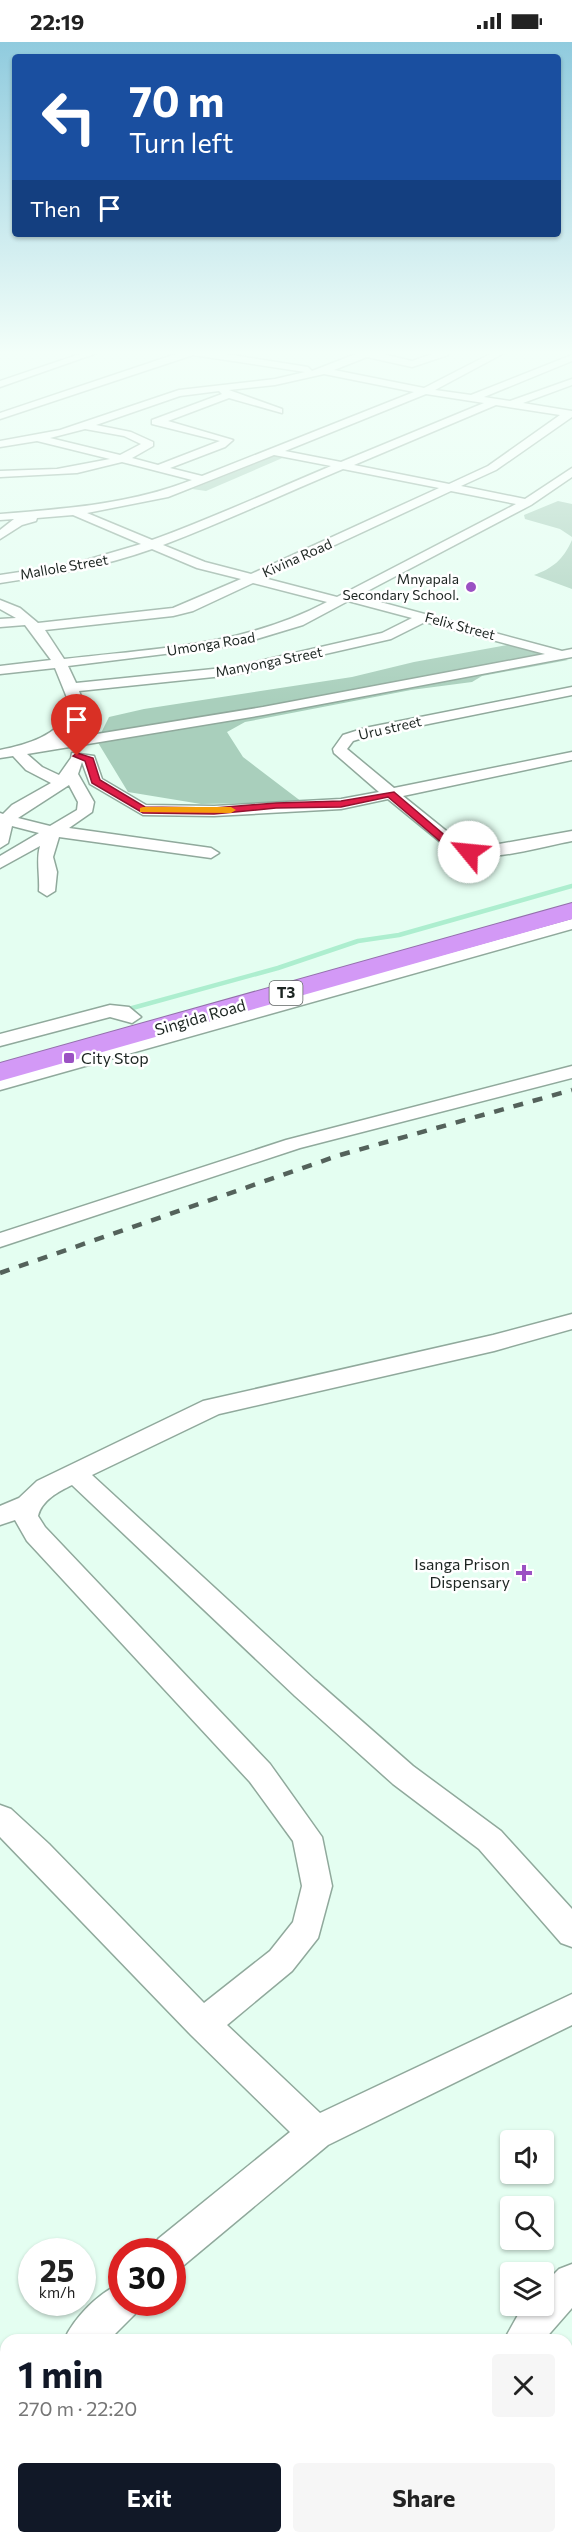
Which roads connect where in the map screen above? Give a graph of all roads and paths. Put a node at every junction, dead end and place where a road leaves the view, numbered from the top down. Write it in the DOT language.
graph roads {
  1 [pos="77,469"];
  2 [pos="156,469"];
  3 [pos="234,469"];
  4 [pos="334,469"];
  5 [pos="361,469"];
  6 [pos="490,469"];
  7 [pos="572,471"];
  8 [pos="0,474"];
  9 [pos="206,480"];
  10 [pos="451,488"];
  11 [pos="546,492"];
  12 [pos="563,496"];
  13 [pos="527,504"];
  14 [pos="77,513"];
  15 [pos="0,517"];
  16 [pos="0,535"];
  17 [pos="151,543"];
  18 [pos="0,579"];
  19 [pos="250,580"];
  20 [pos="343,599"];
  21 [pos="0,604"];
  22 [pos="425,617"];
  23 [pos="0,623"];
  24 [pos="32,624"];
  25 [pos="246,640"];
  26 [pos="569,655"];
  27 [pos="271,662"];
  28 [pos="60,664"];
  29 [pos="0,669"];
  30 [pos="72,688"];
  31 [pos="572,692"];
  32 [pos="76,748"];
  33 [pos="17,751"];
  34 [pos="0,754"];
  35 [pos="572,756"];
  36 [pos="66,778"];
  37 [pos="390,794"];
  38 [pos="2,819"];
  39 [pos="52,831"];
  40 [pos="572,836"];
  41 [pos="0,843"];
  42 [pos="211,853"];
  43 [pos="0,863"];
  44 [pos="47,891"];
  45 [pos="572,895"];
  46 [pos="572,911"];
  47 [pos="572,924"];
  48 [pos="132,1017"];
  49 [pos="0,1040"];
  50 [pos="0,1055"];
  51 [pos="0,1072"];
  52 [pos="572,1072"];
  53 [pos="0,1084"];
  54 [pos="0,1240"];
  55 [pos="572,1321"];
  56 [pos="74,1473"];
  57 [pos="28,1505"];
  58 [pos="0,1516"];
  59 [pos="0,1818"];
  60 [pos="572,1933"];
  61 [pos="572,2009"];
  62 [pos="203,2024"];
  63 [pos="316,2133"];
  64 [pos="186,2240"];
  65 [pos="572,2282"];
  66 [pos="108,2315"];
  67 [pos="89,2334"];
  68 [pos="527,2334"];
  1 -- 8 [label="street"];
  2 -- 9 [label="street"];
  3 -- 9 [label="street"];
  4 -- 17 [label="street, Mallole Street"];
  5 -- 10 [label="street"];
  6 -- 10 [label="street, Kivina Road"];
  7 -- 11 [label="street, Umonga Road"];
  9 -- 14 [label="street"];
  10 -- 13 [label="street"];
  10 -- 19 [label="street, Kivina Road"];
  11 -- 12 [label="street"];
  11 -- 13 [label="street, Umonga Road"];
  13 -- 20 [label="street, Umonga Road"];
  14 -- 15 [label="street"];
  14 -- 16 [label="street"];
  14 -- 17 [label="street, Felix Street"];
  17 -- 18 [label="street, Mallole Street"];
  17 -- 19 [label="street, Felix Street"];
  19 -- 20 [label="street, Felix Street"];
  19 -- 24 [label="street, Kivina Road"];
  20 -- 22 [label="street, Felix Street"];
  20 -- 25 [label="street, Umonga Road"];
  21 -- 24 [label="street"];
  22 -- 26 [label="street, Felix Street"];
  22 -- 27 [label="street, Manyonga Street"];
  23 -- 24 [label="street, Kivina Road"];
  24 -- 28 [label="street"];
  25 -- 27 [label="street"];
  25 -- 28 [label="street, Umonga Road"];
  26 -- 32 [label="street"];
  27 -- 30 [label="street, Manyonga Street"];
  28 -- 29 [label="street, Umonga Road"];
  28 -- 30 [label="street"];
  30 -- 33 [label="street"];
  31 -- 37 [label="street, Uru street"];
  32 -- 33 [label="street"];
  32 -- 36 [label="street"];
  32 -- 37 [label="street"];
  33 -- 34 [label="street"];
  33 -- 36 [label="street"];
  35 -- 37 [label="street"];
  36 -- 38 [label="street"];
  36 -- 39 [label="street"];
  37 -- 40 [label="street, Uru street"];
  38 -- 39 [label="street"];
  38 -- 41 [label="street"];
  39 -- 42 [label="street"];
  39 -- 43 [label="street"];
  39 -- 44 [label="street"];
  45 -- 48 [label="highway, Singida Road / T3"];
  46 -- 51 [label="highway, Singida Road / T3"];
  47 -- 53 [label="street"];
  48 -- 49 [label="street"];
  48 -- 50 [label="highway, Singida Road / T3"];
  52 -- 54 [label="street"];
  55 -- 56 [label="street"];
  56 -- 57 [label="street"];
  56 -- 60 [label="street"];
  57 -- 58 [label="street"];
  57 -- 62 [label="street"];
  59 -- 62 [label="street"];
  61 -- 63 [label="street"];
  62 -- 63 [label="street"];
  63 -- 64 [label="street"];
  65 -- 68 [label="street"];
  66 -- 67 [label="street"];
}
